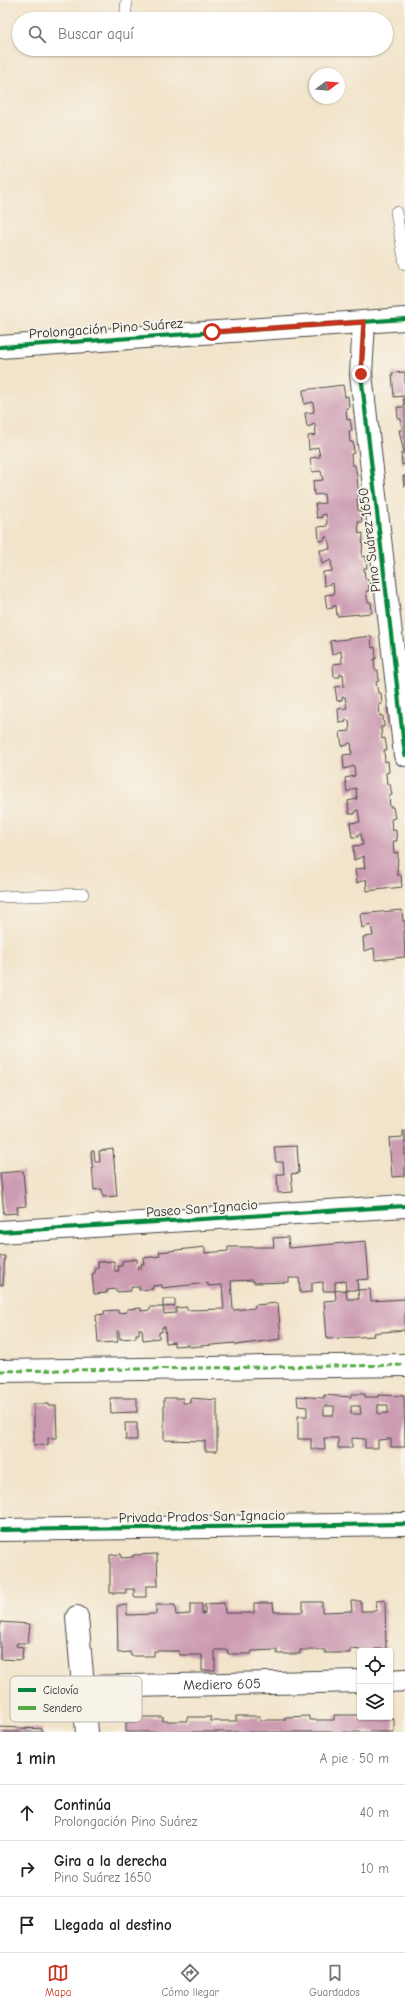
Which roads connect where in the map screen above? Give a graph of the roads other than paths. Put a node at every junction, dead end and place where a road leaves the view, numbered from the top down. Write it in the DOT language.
graph roads {
  1 [pos="126,0"];
  2 [pos="125,12"];
  3 [pos="396,212"];
  4 [pos="405,264"];
  5 [pos="405,319"];
  6 [pos="364,322"];
  7 [pos="0,347"];
  8 [pos="405,755"];
  9 [pos="82,894"];
  10 [pos="0,897"];
  11 [pos="405,1206"];
  12 [pos="0,1232"];
  13 [pos="405,1365"];
  14 [pos="0,1371"];
  15 [pos="405,1524"];
  16 [pos="0,1530"];
  17 [pos="78,1617"];
  18 [pos="82,1676"];
  19 [pos="405,1680"];
  20 [pos="357,1681"];
  21 [pos="393,1681"];
  22 [pos="142,1686"];
  23 [pos="86,1722"];
  24 [pos="87,1732"];
  1 -- 2 [label="lane"];
  3 -- 4 [label="lane"];
  5 -- 6 [label="street, Prolongación Pino Suárez"];
  6 -- 7 [label="street, Prolongación Pino Suárez"];
  6 -- 8 [label="street, Pino Suárez 1650"];
  9 -- 10 [label="lane"];
  11 -- 12 [label="street, Paseo San Ignacio"];
  13 -- 14 [label="street"];
  15 -- 16 [label="street, Privada Prados San Ignacio"];
  17 -- 18 [label="street"];
  19 -- 21 [label="street"];
  20 -- 22 [label="street, Mediero 605"];
  23 -- 24 [label="street"];
}
